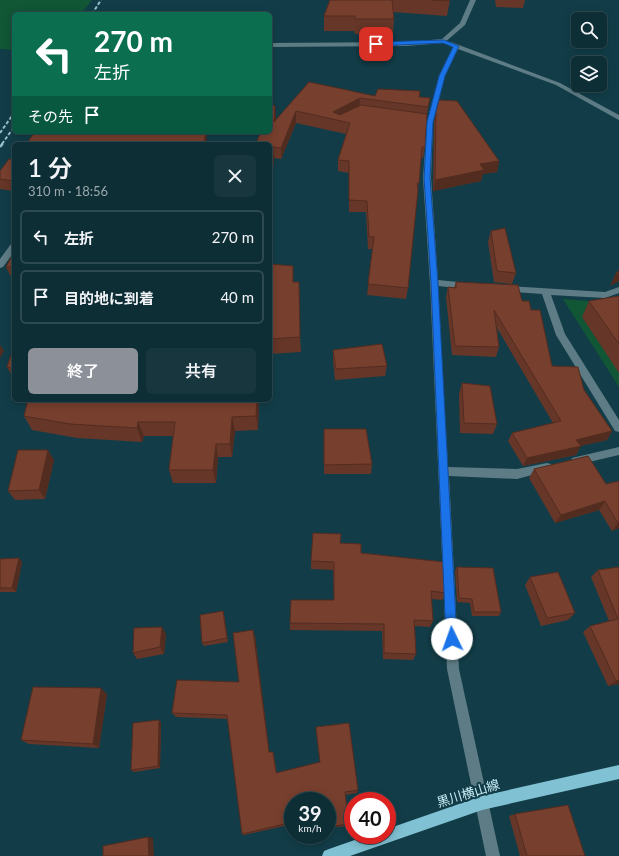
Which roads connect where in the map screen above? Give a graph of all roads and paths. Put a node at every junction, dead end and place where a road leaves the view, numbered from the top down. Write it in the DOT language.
graph roads {
  1 [pos="473,0"];
  2 [pos="444,41"];
  3 [pos="272,45"];
  4 [pos="456,46"];
  5 [pos="619,118"];
  6 [pos="12,249"];
  7 [pos="0,265"];
  8 [pos="434,283"];
  9 [pos="474,287"];
  10 [pos="498,288"];
  11 [pos="619,290"];
  12 [pos="546,292"];
  13 [pos="619,428"];
  14 [pos="619,451"];
  15 [pos="444,471"];
  16 [pos="619,772"];
  17 [pos="482,803"];
  18 [pos="329,856"];
  19 [pos="493,856"];
  1 -- 2 [label="street"];
  2 -- 3 [label="street"];
  2 -- 4 [label="street"];
  4 -- 5 [label="street"];
  4 -- 8 [label="street"];
  6 -- 7 [label="street"];
  8 -- 9 [label="street"];
  8 -- 15 [label="street"];
  10 -- 12 [label="street"];
  11 -- 12 [label="street"];
  12 -- 13 [label="street"];
  14 -- 15 [label="street"];
  15 -- 17 [label="street"];
  16 -- 17 [label="main road, 黒川横山線"];
  17 -- 18 [label="main road, 黒川横山線"];
  17 -- 19 [label="street"];
}
